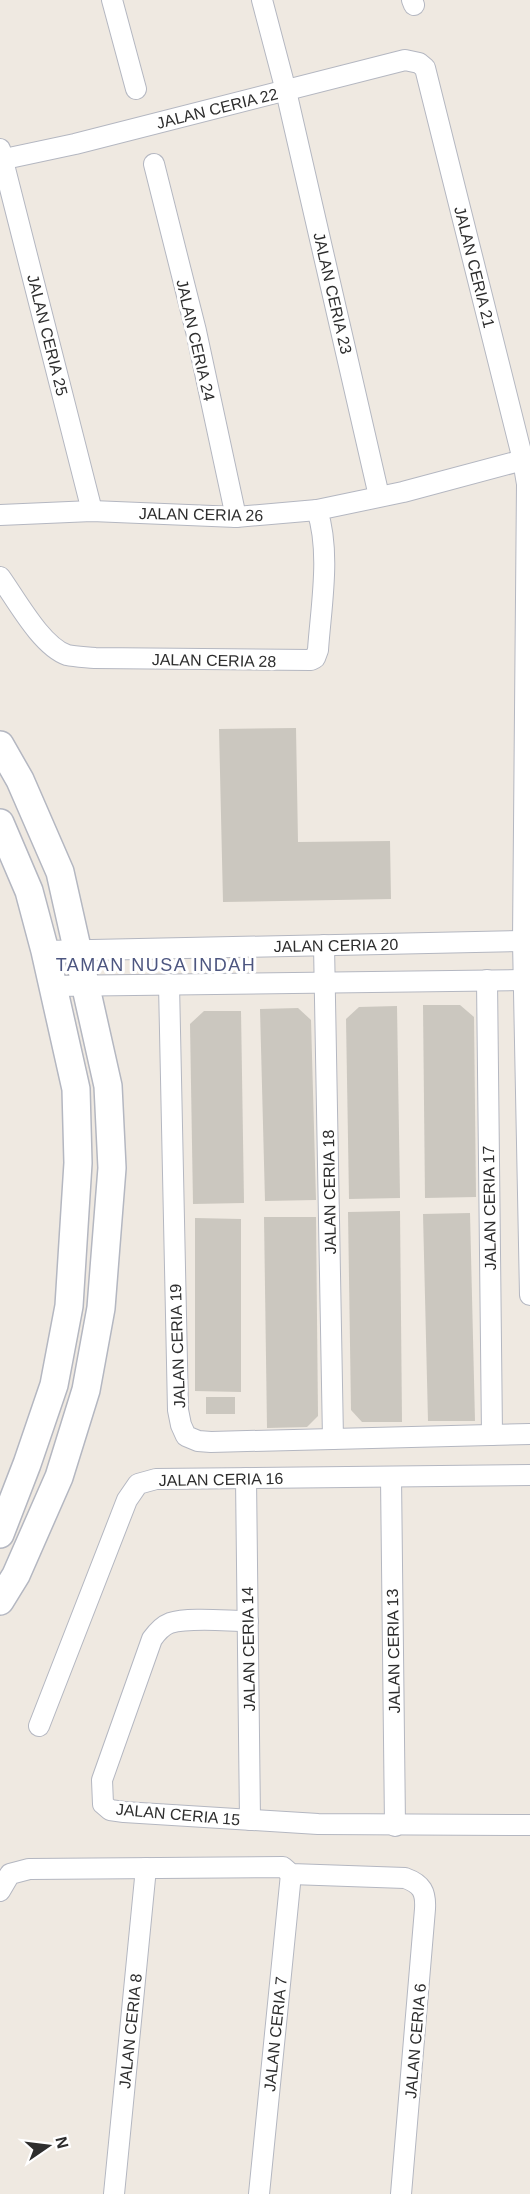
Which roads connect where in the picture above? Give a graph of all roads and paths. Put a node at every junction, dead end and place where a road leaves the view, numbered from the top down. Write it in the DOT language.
graph roads {
  1 [pos="112,0"];
  2 [pos="262,0"];
  3 [pos="428,75"];
  4 [pos="136,89"];
  5 [pos="286,91"];
  6 [pos="1,156"];
  7 [pos="154,164"];
  8 [pos="523,460"];
  9 [pos="379,496"];
  10 [pos="317,510"];
  11 [pos="92,511"];
  12 [pos="8,515"];
  13 [pos="236,517"];
  14 [pos="0,577"];
  15 [pos="0,745"];
  16 [pos="0,823"];
  17 [pos="522,941"];
  18 [pos="324,945"];
  19 [pos="45,951"];
  20 [pos="78,951"];
  21 [pos="487,980"];
  22 [pos="523,980"];
  23 [pos="325,982"];
  24 [pos="169,984"];
  25 [pos="53,986"];
  26 [pos="86,986"];
  27 [pos="530,1295"];
  28 [pos="530,1434"];
  29 [pos="492,1435"];
  30 [pos="333,1439"];
  31 [pos="530,1475"];
  32 [pos="391,1477"];
  33 [pos="246,1478"];
  34 [pos="0,1534"];
  35 [pos="0,1601"];
  36 [pos="248,1621"];
  37 [pos="39,1726"];
  38 [pos="250,1820"];
  39 [pos="530,1825"];
  40 [pos="394,1826"];
  41 [pos="146,1868"];
  42 [pos="291,1874"];
  43 [pos="5,1883"];
  44 [pos="114,2194"];
  45 [pos="259,2194"];
  46 [pos="401,2194"];
  1 -- 4 [label="street"];
  2 -- 5 [label="street, JALAN CERIA 23"];
  3 -- 5 [label="street, JALAN CERIA 22"];
  3 -- 8 [label="street, JALAN CERIA 21"];
  5 -- 6 [label="street, JALAN CERIA 22"];
  5 -- 9 [label="street, JALAN CERIA 23"];
  6 -- 11 [label="street, JALAN CERIA 25"];
  7 -- 13 [label="street, JALAN CERIA 24"];
  8 -- 9 [label="street, JALAN CERIA 26"];
  8 -- 17 [label="street, JALAN CERIA 21"];
  9 -- 10 [label="street, JALAN CERIA 26"];
  10 -- 13 [label="street, JALAN CERIA 26"];
  10 -- 14 [label="street, JALAN CERIA 28"];
  11 -- 12 [label="street, JALAN CERIA 26"];
  11 -- 13 [label="street, JALAN CERIA 26"];
  15 -- 20 [label="main road"];
  16 -- 19 [label="main road"];
  17 -- 18 [label="street, JALAN CERIA 20"];
  17 -- 22 [label="street, JALAN CERIA 21"];
  18 -- 20 [label="street, JALAN CERIA 20"];
  18 -- 23 [label="street, JALAN CERIA 18"];
  19 -- 20 [label="street, JALAN CERIA 20"];
  19 -- 25 [label="main road"];
  20 -- 26 [label="main road"];
  21 -- 22 [label="street"];
  21 -- 23 [label="street"];
  21 -- 29 [label="street, JALAN CERIA 17"];
  22 -- 27 [label="street, JALAN CERIA 21"];
  23 -- 24 [label="street"];
  23 -- 30 [label="street, JALAN CERIA 18"];
  24 -- 26 [label="street"];
  24 -- 30 [label="street, JALAN CERIA 19"];
  25 -- 26 [label="street"];
  25 -- 34 [label="main road"];
  26 -- 35 [label="main road"];
  28 -- 29 [label="street, JALAN CERIA 19"];
  29 -- 30 [label="street, JALAN CERIA 19"];
  31 -- 32 [label="street, JALAN CERIA 16"];
  32 -- 33 [label="street, JALAN CERIA 16"];
  32 -- 40 [label="street, JALAN CERIA 13"];
  33 -- 36 [label="street, JALAN CERIA 14"];
  33 -- 37 [label="street, JALAN CERIA 16"];
  36 -- 38 [label="street, JALAN CERIA 14"];
  36 -- 38 [label="street, JALAN CERIA 15"];
  38 -- 40 [label="street, JALAN CERIA 15"];
  39 -- 40 [label="street, JALAN CERIA 15"];
  41 -- 42 [label="street"];
  41 -- 43 [label="street"];
  41 -- 44 [label="street, JALAN CERIA 8"];
  42 -- 45 [label="street, JALAN CERIA 7"];
  42 -- 46 [label="street, JALAN CERIA 6"];
}
